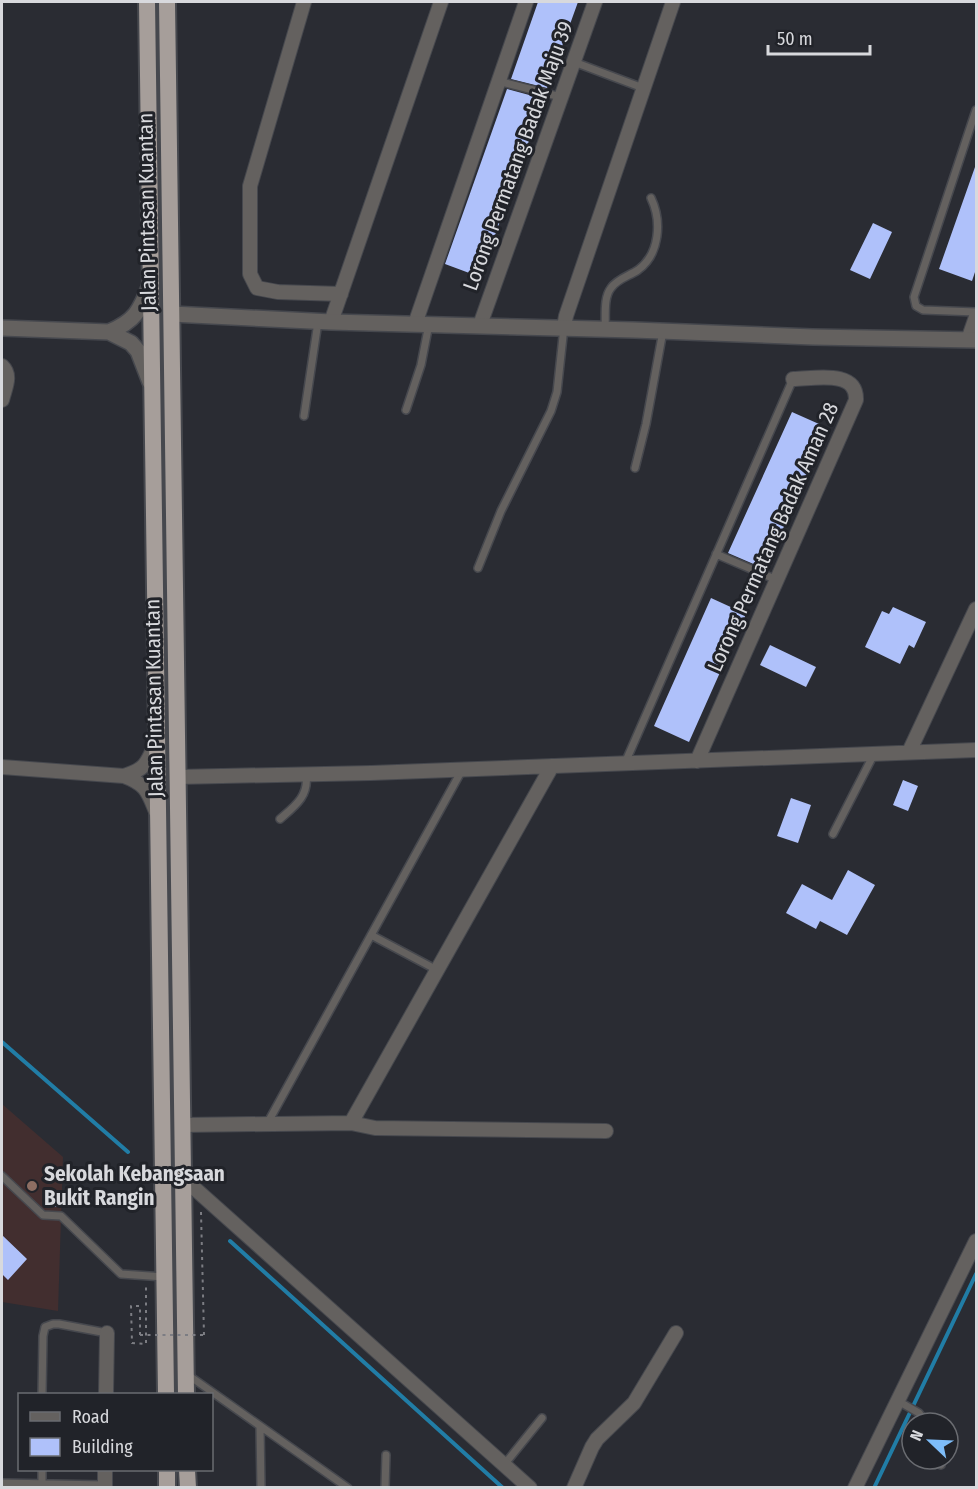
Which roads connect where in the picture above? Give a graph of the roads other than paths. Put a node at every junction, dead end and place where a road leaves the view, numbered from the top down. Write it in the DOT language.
graph roads {
  1 [pos="147,2"];
  2 [pos="166,2"];
  3 [pos="304,2"];
  4 [pos="441,2"];
  5 [pos="526,2"];
  6 [pos="595,2"];
  7 [pos="673,2"];
  8 [pos="574,62"];
  9 [pos="498,81"];
  10 [pos="643,88"];
  11 [pos="561,97"];
  12 [pos="976,110"];
  13 [pos="651,198"];
  14 [pos="150,285"];
  15 [pos="341,294"];
  16 [pos="976,312"];
  17 [pos="172,314"];
  18 [pos="976,317"];
  19 [pos="325,322"];
  20 [pos="480,325"];
  21 [pos="424,326"];
  22 [pos="564,327"];
  23 [pos="2,328"];
  24 [pos="605,329"];
  25 [pos="663,331"];
  26 [pos="109,332"];
  27 [pos="972,340"];
  28 [pos="2,366"];
  29 [pos="793,379"];
  30 [pos="152,388"];
  31 [pos="2,400"];
  32 [pos="406,410"];
  33 [pos="304,416"];
  34 [pos="635,468"];
  35 [pos="716,554"];
  36 [pos="478,568"];
  37 [pos="777,580"];
  38 [pos="976,609"];
  39 [pos="157,742"];
  40 [pos="976,750"];
  41 [pos="909,752"];
  42 [pos="874,754"];
  43 [pos="697,762"];
  44 [pos="625,763"];
  45 [pos="552,766"];
  46 [pos="2,767"];
  47 [pos="462,770"];
  48 [pos="306,775"];
  49 [pos="124,776"];
  50 [pos="177,777"];
  51 [pos="158,816"];
  52 [pos="280,819"];
  53 [pos="834,834"];
  54 [pos="371,935"];
  55 [pos="437,970"];
  56 [pos="351,1123"];
  57 [pos="267,1124"];
  58 [pos="182,1125"];
  59 [pos="606,1131"];
  60 [pos="2,1176"];
  61 [pos="183,1178"];
  62 [pos="976,1241"];
  63 [pos="164,1276"];
  64 [pos="106,1333"];
  65 [pos="676,1333"];
  66 [pos="186,1373"];
  67 [pos="42,1393"];
  68 [pos="106,1393"];
  69 [pos="166,1393"];
  70 [pos="186,1393"];
  71 [pos="902,1403"];
  72 [pos="916,1411"];
  73 [pos="542,1418"];
  74 [pos="260,1427"];
  75 [pos="386,1455"];
  76 [pos="504,1465"];
  77 [pos="167,1471"];
  78 [pos="187,1471"];
  79 [pos="2,1483"];
  80 [pos="42,1486"];
  81 [pos="105,1486"];
  82 [pos="167,1488"];
  83 [pos="188,1488"];
  84 [pos="261,1488"];
  85 [pos="348,1488"];
  86 [pos="385,1488"];
  87 [pos="530,1488"];
  88 [pos="574,1488"];
  89 [pos="855,1488"];
  1 -- 14 [label="highway, Jalan Pintasan Kuantan"];
  2 -- 17 [label="highway, Jalan Pintasan Kuantan"];
  3 -- 15 [label="street"];
  4 -- 15 [label="street"];
  5 -- 9 [label="street"];
  6 -- 8 [label="street, Lorong Permatang Badak Maju 39"];
  7 -- 10 [label="street"];
  8 -- 10 [label="lane"];
  8 -- 11 [label="street, Lorong Permatang Badak Maju 39"];
  9 -- 11 [label="lane"];
  9 -- 21 [label="street"];
  10 -- 22 [label="street"];
  11 -- 20 [label="street, Lorong Permatang Badak Maju 39"];
  12 -- 16 [label="lane"];
  13 -- 24 [label="lane"];
  14 -- 26 [label="street"];
  14 -- 30 [label="highway, Jalan Pintasan Kuantan"];
  15 -- 19 [label="street"];
  17 -- 19 [label="street"];
  17 -- 50 [label="highway, Jalan Pintasan Kuantan"];
  18 -- 27 [label="street"];
  19 -- 21 [label="street"];
  19 -- 33 [label="lane"];
  20 -- 21 [label="street"];
  20 -- 22 [label="street"];
  21 -- 32 [label="lane"];
  22 -- 24 [label="street"];
  22 -- 36 [label="lane"];
  23 -- 26 [label="street"];
  24 -- 25 [label="street"];
  25 -- 27 [label="street"];
  25 -- 34 [label="lane"];
  26 -- 30 [label="street"];
  28 -- 31 [label="street"];
  29 -- 35 [label="lane"];
  29 -- 37 [label="street, Lorong Permatang Badak Aman 28"];
  30 -- 39 [label="highway, Jalan Pintasan Kuantan"];
  35 -- 37 [label="lane"];
  35 -- 44 [label="lane"];
  37 -- 43 [label="street, Lorong Permatang Badak Aman 28"];
  38 -- 41 [label="street"];
  39 -- 49 [label="street"];
  39 -- 51 [label="highway, Jalan Pintasan Kuantan"];
  40 -- 41 [label="street"];
  41 -- 42 [label="street"];
  42 -- 43 [label="street"];
  42 -- 53 [label="lane"];
  43 -- 44 [label="street"];
  44 -- 45 [label="street"];
  45 -- 47 [label="street"];
  45 -- 55 [label="street"];
  46 -- 49 [label="street"];
  47 -- 48 [label="street"];
  47 -- 54 [label="lane"];
  48 -- 50 [label="street"];
  48 -- 52 [label="lane"];
  49 -- 51 [label="street"];
  50 -- 58 [label="highway, Jalan Pintasan Kuantan"];
  51 -- 63 [label="highway, Jalan Pintasan Kuantan"];
  54 -- 55 [label="lane"];
  54 -- 57 [label="lane"];
  55 -- 56 [label="street"];
  56 -- 57 [label="street"];
  56 -- 59 [label="street"];
  57 -- 58 [label="street"];
  58 -- 61 [label="highway, Jalan Pintasan Kuantan"];
  60 -- 63 [label="lane"];
  61 -- 66 [label="highway, Jalan Pintasan Kuantan"];
  61 -- 76 [label="street"];
  62 -- 71 [label="street"];
  63 -- 69 [label="highway, Jalan Pintasan Kuantan"];
  64 -- 67 [label="lane"];
  64 -- 68 [label="street"];
  65 -- 88 [label="street"];
  66 -- 70 [label="highway, Jalan Pintasan Kuantan"];
  66 -- 74 [label="lane"];
  71 -- 72 [label="lane"];
  71 -- 89 [label="street"];
  73 -- 76 [label="lane"];
  74 -- 84 [label="lane"];
  74 -- 85 [label="lane"];
  75 -- 86 [label="lane"];
  76 -- 87 [label="street"];
  77 -- 82 [label="highway"];
  78 -- 83 [label="highway"];
  79 -- 80 [label="lane"];
  80 -- 81 [label="lane"];
}
